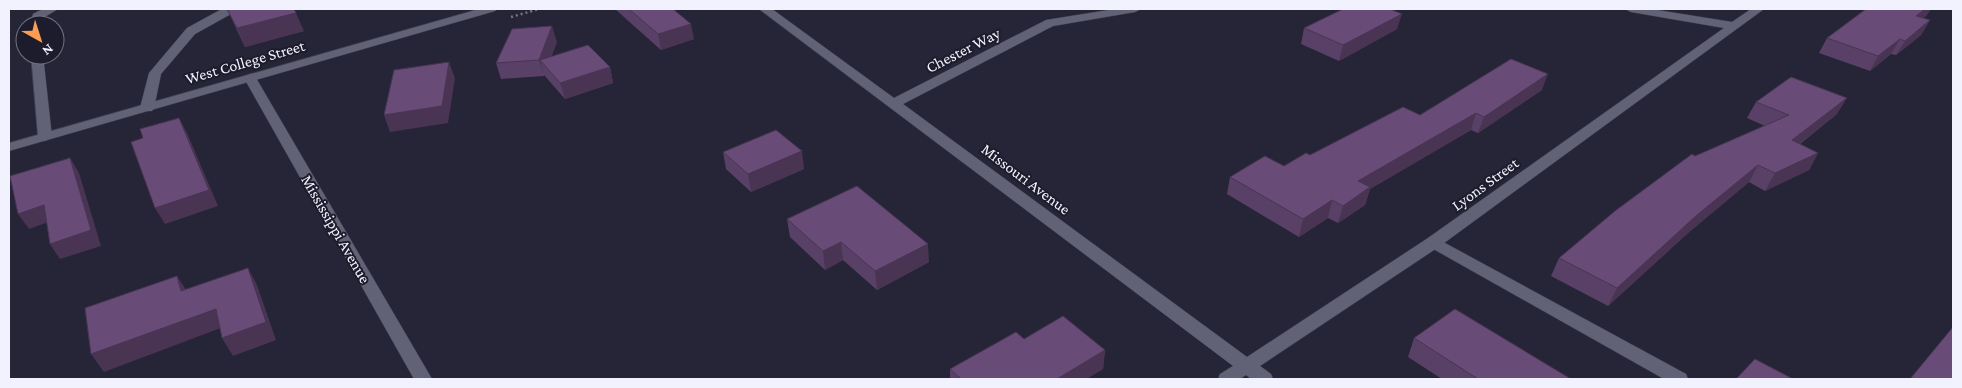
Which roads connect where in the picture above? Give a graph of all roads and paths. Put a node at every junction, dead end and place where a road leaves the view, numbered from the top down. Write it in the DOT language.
graph roads {
  1 [pos="52,9"];
  2 [pos="234,9"];
  3 [pos="491,9"];
  4 [pos="766,9"];
  5 [pos="1135,9"];
  6 [pos="1630,9"];
  7 [pos="1758,9"];
  8 [pos="39,15"];
  9 [pos="1734,26"];
  10 [pos="39,65"];
  11 [pos="250,78"];
  12 [pos="895,103"];
  13 [pos="147,108"];
  14 [pos="44,136"];
  15 [pos="9,147"];
  16 [pos="1434,242"];
  17 [pos="1247,366"];
  18 [pos="423,379"];
  19 [pos="1227,379"];
  20 [pos="1264,379"];
  21 [pos="1679,379"];
  1 -- 8 [label="street"];
  2 -- 13 [label="street"];
  3 -- 11 [label="street, West College Street"];
  4 -- 12 [label="street, Missouri Avenue"];
  5 -- 12 [label="street, Chester Way"];
  6 -- 9 [label="street"];
  7 -- 9 [label="street, Lyons Street"];
  9 -- 16 [label="street, Lyons Street"];
  10 -- 14 [label="street"];
  11 -- 13 [label="street, West College Street"];
  11 -- 18 [label="street, Mississippi Avenue"];
  12 -- 17 [label="street, Missouri Avenue"];
  13 -- 14 [label="street, West College Street"];
  14 -- 15 [label="street, West College Street"];
  16 -- 17 [label="street, Lyons Street"];
  16 -- 21 [label="street"];
  17 -- 19 [label="street, Lyons Street"];
  17 -- 20 [label="street, Missouri Avenue"];
}
